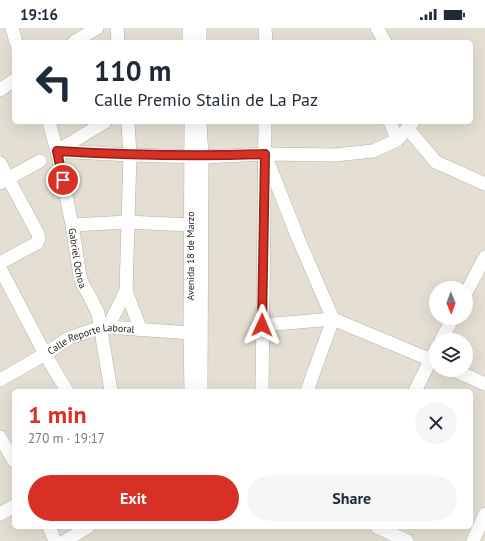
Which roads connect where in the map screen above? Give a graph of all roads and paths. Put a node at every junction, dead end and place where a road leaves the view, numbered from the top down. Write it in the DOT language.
graph roads {
  1 [pos="12,28"];
  2 [pos="97,28"];
  3 [pos="116,28"];
  4 [pos="200,28"];
  5 [pos="265,28"];
  6 [pos="377,28"];
  7 [pos="194,39"];
  8 [pos="15,40"];
  9 [pos="77,40"];
  10 [pos="118,40"];
  11 [pos="266,40"];
  12 [pos="384,40"];
  13 [pos="12,81"];
  14 [pos="0,89"];
  15 [pos="50,124"];
  16 [pos="101,124"];
  17 [pos="128,124"];
  18 [pos="191,124"];
  19 [pos="200,124"];
  20 [pos="265,124"];
  21 [pos="391,124"];
  22 [pos="410,125"];
  23 [pos="397,140"];
  24 [pos="57,151"];
  25 [pos="265,154"];
  26 [pos="130,156"];
  27 [pos="197,156"];
  28 [pos="40,161"];
  29 [pos="0,162"];
  30 [pos="4,181"];
  31 [pos="485,184"];
  32 [pos="127,222"];
  33 [pos="72,224"];
  34 [pos="190,225"];
  35 [pos="485,257"];
  36 [pos="0,262"];
  37 [pos="0,268"];
  38 [pos="472,281"];
  39 [pos="126,291"];
  40 [pos="334,319"];
  41 [pos="262,325"];
  42 [pos="104,328"];
  43 [pos="141,330"];
  44 [pos="190,333"];
  45 [pos="45,354"];
  46 [pos="429,355"];
  47 [pos="429,366"];
  48 [pos="470,377"];
  49 [pos="0,380"];
  50 [pos="485,384"];
  51 [pos="66,389"];
  52 [pos="111,389"];
  53 [pos="191,389"];
  54 [pos="201,389"];
  55 [pos="262,389"];
  56 [pos="308,389"];
  57 [pos="416,389"];
  58 [pos="1,441"];
  59 [pos="12,458"];
  60 [pos="12,507"];
  61 [pos="0,514"];
  62 [pos="485,514"];
  63 [pos="50,529"];
  64 [pos="85,529"];
  65 [pos="381,529"];
  66 [pos="479,534"];
  67 [pos="55,541"];
  68 [pos="65,541"];
  69 [pos="407,541"];
  1 -- 8 [label="street"];
  2 -- 9 [label="street"];
  3 -- 10 [label="street"];
  4 -- 7 [label="street"];
  5 -- 11 [label="street"];
  6 -- 12 [label="street"];
  13 -- 14 [label="street"];
  15 -- 24 [label="street, Gabriel Ochoa"];
  16 -- 24 [label="street"];
  17 -- 26 [label="street"];
  18 -- 27 [label="street, Avenida 18 de Marzo"];
  19 -- 27 [label="street, Avenida 18 de Marzo"];
  20 -- 25 [label="street"];
  21 -- 23 [label="street"];
  22 -- 23 [label="street"];
  22 -- 31 [label="street"];
  23 -- 25 [label="street"];
  24 -- 26 [label="street"];
  24 -- 33 [label="street, Gabriel Ochoa"];
  25 -- 27 [label="street"];
  25 -- 40 [label="street"];
  25 -- 41 [label="street"];
  26 -- 27 [label="street"];
  26 -- 32 [label="street"];
  27 -- 34 [label="street, Avenida 18 de Marzo"];
  27 -- 54 [label="street, Avenida 18 de Marzo"];
  28 -- 30 [label="street"];
  29 -- 30 [label="street"];
  30 -- 36 [label="street"];
  32 -- 33 [label="street"];
  32 -- 34 [label="street"];
  32 -- 39 [label="street"];
  33 -- 42 [label="street, Gabriel Ochoa"];
  34 -- 44 [label="street, Avenida 18 de Marzo"];
  35 -- 38 [label="street"];
  37 -- 45 [label="street"];
  39 -- 42 [label="street"];
  39 -- 43 [label="street"];
  40 -- 41 [label="street"];
  40 -- 46 [label="street"];
  40 -- 56 [label="street"];
  41 -- 55 [label="street"];
  42 -- 43 [label="street, Calle Reporte Laboral"];
  42 -- 45 [label="street, Calle Reporte Laboral"];
  42 -- 52 [label="street, Gabriel Ochoa"];
  43 -- 44 [label="street, Calle Reporte Laboral"];
  44 -- 53 [label="street, Avenida 18 de Marzo"];
  45 -- 49 [label="street, Calle Reporte Laboral"];
  45 -- 51 [label="street"];
  47 -- 57 [label="street"];
  48 -- 50 [label="street"];
  58 -- 59 [label="street"];
  60 -- 61 [label="street"];
  62 -- 66 [label="street"];
  63 -- 67 [label="street"];
  64 -- 68 [label="street"];
  65 -- 69 [label="street"];
}
